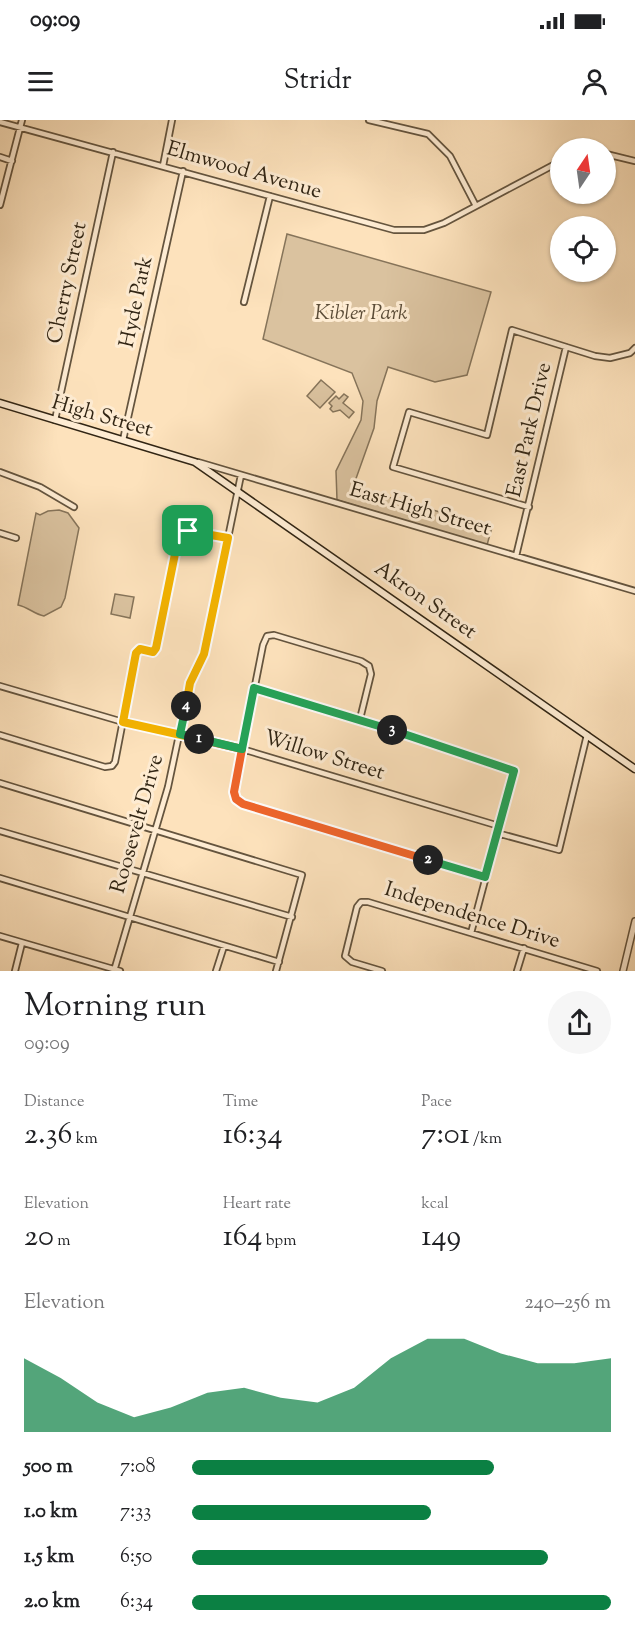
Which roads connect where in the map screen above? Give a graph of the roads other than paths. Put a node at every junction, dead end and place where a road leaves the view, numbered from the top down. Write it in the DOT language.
graph roads {
  1 [pos="22,120"];
  2 [pos="172,120"];
  3 [pos="369,120"];
  4 [pos="0,122"];
  5 [pos="21,128"];
  6 [pos="112,152"];
  7 [pos="616,156"];
  8 [pos="0,158"];
  9 [pos="12,161"];
  10 [pos="635,161"];
  11 [pos="163,166"];
  12 [pos="550,166"];
  13 [pos="183,171"];
  14 [pos="270,196"];
  15 [pos="0,205"];
  16 [pos="476,206"];
  17 [pos="244,302"];
  18 [pos="566,347"];
  19 [pos="635,348"];
  20 [pos="0,403"];
  21 [pos="56,420"];
  22 [pos="123,440"];
  23 [pos="195,462"];
  24 [pos="0,472"];
  25 [pos="241,475"];
  26 [pos="237,490"];
  27 [pos="74,507"];
  28 [pos="529,507"];
  29 [pos="0,533"];
  30 [pos="16,537"];
  31 [pos="228,538"];
  32 [pos="516,556"];
  33 [pos="635,591"];
  34 [pos="0,686"];
  35 [pos="254,688"];
  36 [pos="360,719"];
  37 [pos="123,722"];
  38 [pos="180,734"];
  39 [pos="0,735"];
  40 [pos="587,735"];
  41 [pos="242,749"];
  42 [pos="635,769"];
  43 [pos="0,783"];
  44 [pos="499,826"];
  45 [pos="155,830"];
  46 [pos="0,831"];
  47 [pos="497,833"];
  48 [pos="142,873"];
  49 [pos="485,877"];
  50 [pos="0,878"];
  51 [pos="129,916"];
  52 [pos="292,917"];
  53 [pos="635,921"];
  54 [pos="471,933"];
  55 [pos="0,936"];
  56 [pos="22,943"];
  57 [pos="224,945"];
  58 [pos="524,948"];
  59 [pos="279,962"];
  60 [pos="116,970"];
  61 [pos="15,971"];
  62 [pos="216,971"];
  63 [pos="276,971"];
  64 [pos="382,971"];
  65 [pos="517,971"];
  66 [pos="597,971"];
  67 [pos="623,971"];
  1 -- 5 [label="street"];
  2 -- 11 [label="street"];
  3 -- 16 [label="street"];
  4 -- 5 [label="street, Elmwood Avenue"];
  5 -- 6 [label="street, Elmwood Avenue"];
  5 -- 9 [label="street"];
  6 -- 11 [label="street, Elmwood Avenue"];
  6 -- 21 [label="street, Cherry Street"];
  7 -- 10 [label="street"];
  8 -- 9 [label="street"];
  9 -- 15 [label="street"];
  11 -- 13 [label="street, Elmwood Avenue"];
  12 -- 16 [label="street, Elmwood Avenue"];
  13 -- 14 [label="street, Elmwood Avenue"];
  13 -- 22 [label="street, Hyde Park"];
  14 -- 16 [label="street, Elmwood Avenue"];
  14 -- 17 [label="street"];
  18 -- 19 [label="street"];
  18 -- 28 [label="street, East Park Drive"];
  18 -- 28 [label="street"];
  20 -- 21 [label="main road, High Street"];
  21 -- 22 [label="main road, High Street"];
  22 -- 23 [label="main road, High Street"];
  23 -- 25 [label="street, East High Street"];
  23 -- 26 [label="main road, Akron Street"];
  24 -- 27 [label="street"];
  25 -- 26 [label="street, Roosevelt Drive"];
  25 -- 32 [label="street, East High Street"];
  26 -- 31 [label="street, Roosevelt Drive"];
  26 -- 40 [label="main road, Akron Street"];
  28 -- 32 [label="street, East Park Drive"];
  29 -- 30 [label="street"];
  31 -- 37 [label="street"];
  31 -- 38 [label="street, Roosevelt Drive"];
  32 -- 33 [label="street, East High Street"];
  34 -- 37 [label="street, Willow Street"];
  35 -- 36 [label="street"];
  35 -- 36 [label="street"];
  35 -- 41 [label="street"];
  36 -- 44 [label="street"];
  37 -- 38 [label="street, Willow Street"];
  37 -- 39 [label="street"];
  38 -- 41 [label="street, Willow Street"];
  38 -- 45 [label="street, Roosevelt Drive"];
  40 -- 42 [label="main road, Akron Street"];
  40 -- 47 [label="street"];
  41 -- 44 [label="street, Willow Street"];
  41 -- 49 [label="street"];
  43 -- 45 [label="street"];
  44 -- 47 [label="street"];
  45 -- 48 [label="street, Roosevelt Drive"];
  45 -- 52 [label="street"];
  46 -- 48 [label="street"];
  47 -- 49 [label="street"];
  48 -- 51 [label="street, Roosevelt Drive"];
  48 -- 52 [label="street"];
  49 -- 54 [label="street"];
  50 -- 51 [label="street"];
  51 -- 57 [label="street"];
  51 -- 60 [label="street, Roosevelt Drive"];
  52 -- 59 [label="street"];
  53 -- 67 [label="street"];
  54 -- 58 [label="street, Independence Drive"];
  54 -- 64 [label="street, Independence Drive"];
  55 -- 56 [label="street"];
  56 -- 60 [label="street"];
  56 -- 61 [label="street"];
  57 -- 59 [label="street"];
  57 -- 62 [label="street"];
  58 -- 65 [label="street"];
  58 -- 66 [label="street, Independence Drive"];
  59 -- 63 [label="street"];
}
